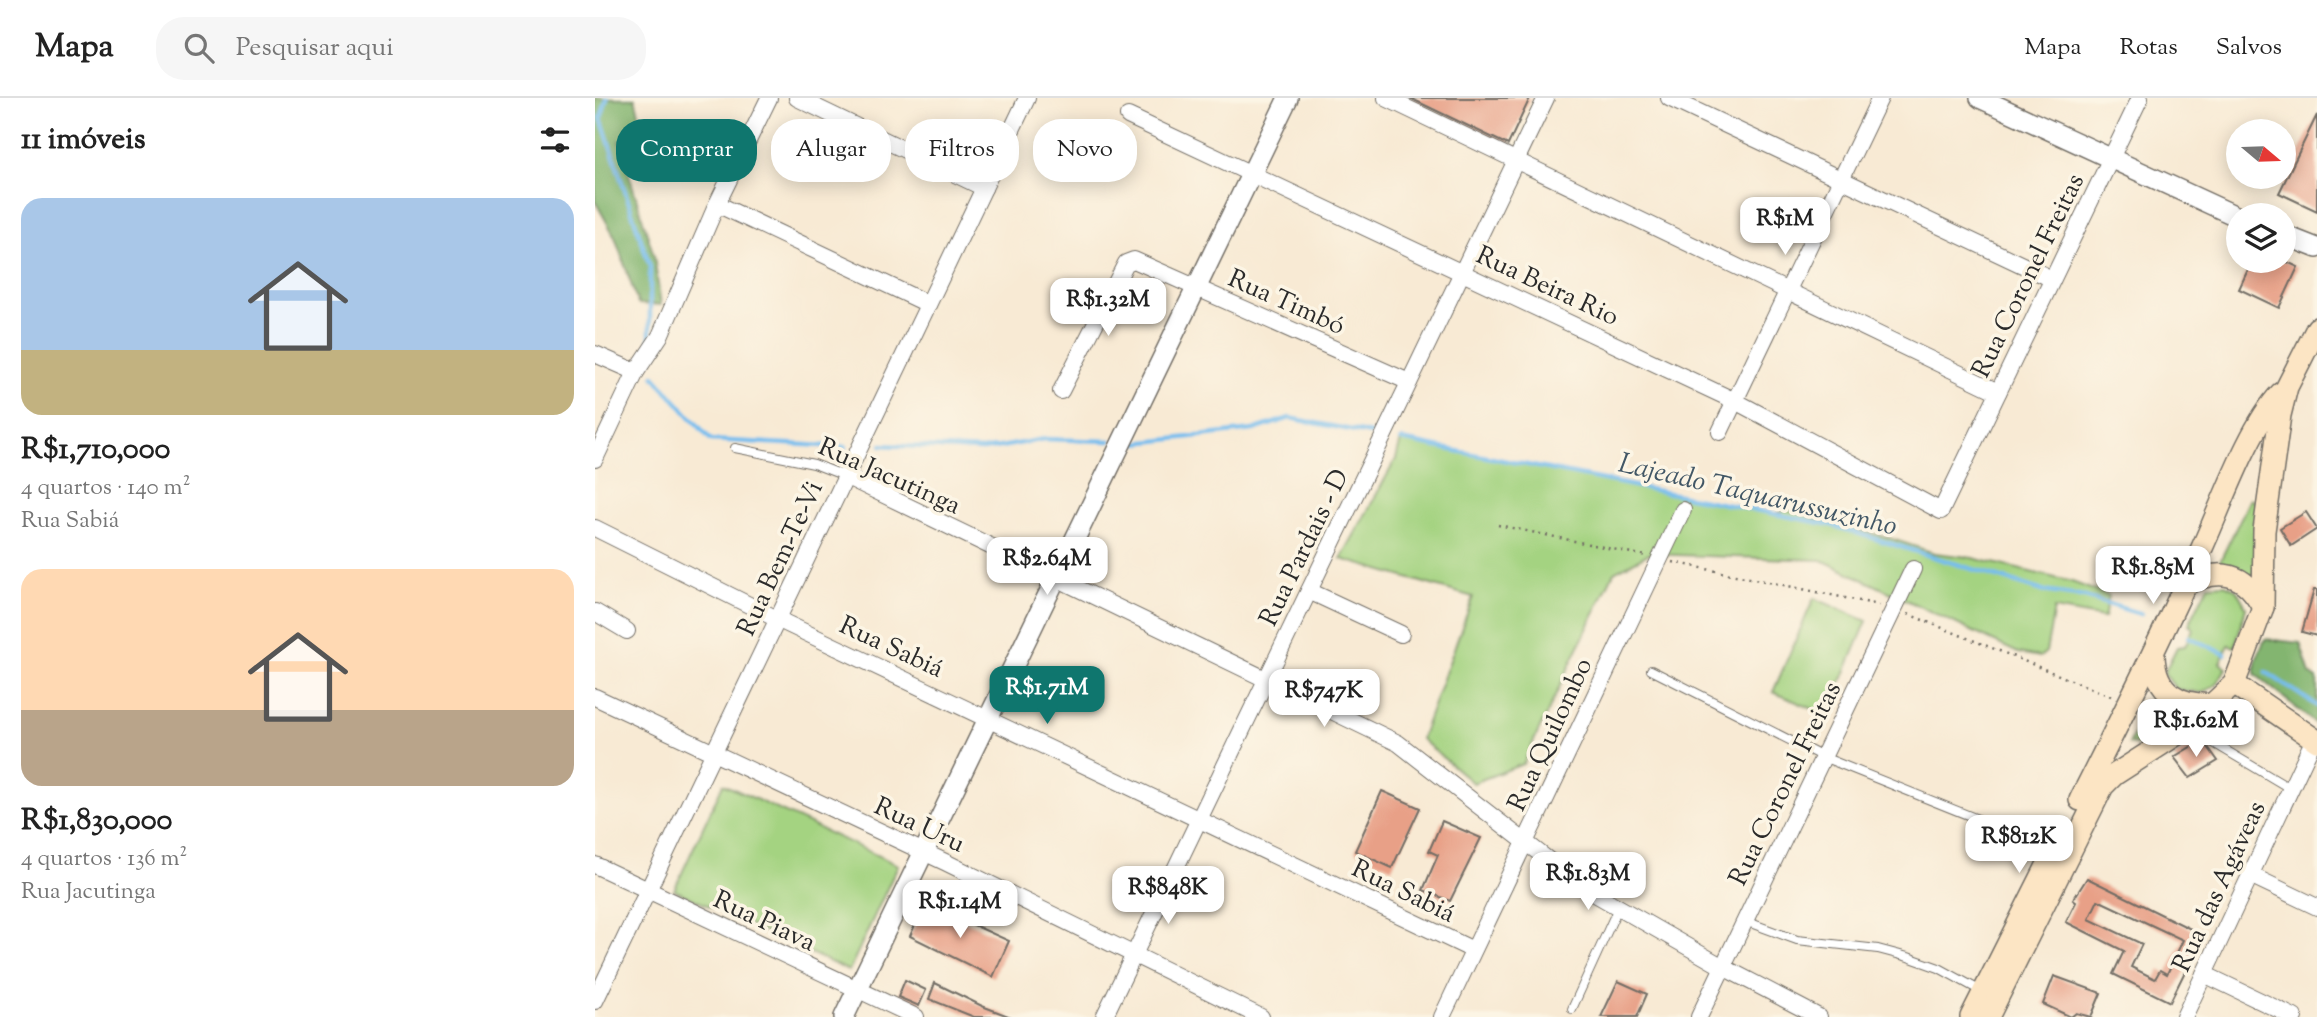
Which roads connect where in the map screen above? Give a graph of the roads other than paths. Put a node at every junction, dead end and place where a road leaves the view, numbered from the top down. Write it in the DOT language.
graph roads {
  1 [pos="769,98"];
  2 [pos="797,98"];
  3 [pos="1027,98"];
  4 [pos="1288,98"];
  5 [pos="1386,98"];
  6 [pos="1546,98"];
  7 [pos="1669,98"];
  8 [pos="1880,98"];
  9 [pos="1980,98"];
  10 [pos="2140,98"];
  11 [pos="1128,116"];
  12 [pos="2110,158"];
  13 [pos="1517,159"];
  14 [pos="1252,174"];
  15 [pos="1840,179"];
  16 [pos="984,188"];
  17 [pos="717,204"];
  18 [pos="2226,211"];
  19 [pos="2296,240"];
  20 [pos="2317,248"];
  21 [pos="1463,271"];
  22 [pos="2052,279"];
  23 [pos="1198,288"];
  24 [pos="1790,290"];
  25 [pos="928,304"];
  26 [pos="2317,328"];
  27 [pos="595,354"];
  28 [pos="636,372"];
  29 [pos="1409,382"];
  30 [pos="2287,387"];
  31 [pos="1061,391"];
  32 [pos="1998,392"];
  33 [pos="1735,401"];
  34 [pos="1720,432"];
  35 [pos="735,448"];
  36 [pos="595,460"];
  37 [pos="845,476"];
  38 [pos="1683,510"];
  39 [pos="1941,511"];
  40 [pos="595,528"];
  41 [pos="1913,569"];
  42 [pos="1057,581"];
  43 [pos="2185,585"];
  44 [pos="1309,591"];
  45 [pos="2263,607"];
  46 [pos="595,612"];
  47 [pos="777,619"];
  48 [pos="627,631"];
  49 [pos="1401,634"];
  50 [pos="2154,655"];
  51 [pos="1651,670"];
  52 [pos="1266,681"];
  53 [pos="2234,684"];
  54 [pos="595,697"];
  55 [pos="2216,704"];
  56 [pos="990,719"];
  57 [pos="2187,727"];
  58 [pos="2316,740"];
  59 [pos="712,753"];
  60 [pos="1823,757"];
  61 [pos="2291,789"];
  62 [pos="1198,819"];
  63 [pos="1525,842"];
  64 [pos="2055,849"];
  65 [pos="924,853"];
  66 [pos="595,865"];
  67 [pos="2250,875"];
  68 [pos="647,892"];
  69 [pos="2317,907"];
  70 [pos="1618,908"];
  71 [pos="1745,921"];
  72 [pos="1473,950"];
  73 [pos="1133,956"];
  74 [pos="1723,967"];
  75 [pos="2204,974"];
  76 [pos="857,990"];
  77 [pos="1983,992"];
  78 [pos="595,1001"];
  79 [pos="1572,1009"];
  80 [pos="844,1017"];
  81 [pos="916,1017"];
  82 [pos="1104,1017"];
  83 [pos="1261,1017"];
  84 [pos="1442,1017"];
  85 [pos="1699,1017"];
  86 [pos="1819,1017"];
  87 [pos="1971,1017"];
  88 [pos="1988,1017"];
  89 [pos="2184,1017"];
  90 [pos="2294,1017"];
  1 -- 17 [label="street"];
  2 -- 16 [label="street"];
  3 -- 16 [label="street, Rua Bem-Te-Vi"];
  4 -- 14 [label="street"];
  5 -- 13 [label="street"];
  6 -- 13 [label="street, Rua Pardais - D"];
  7 -- 15 [label="street"];
  8 -- 15 [label="street"];
  9 -- 12 [label="street"];
  10 -- 12 [label="street, Rua Coronel Freitas"];
  11 -- 14 [label="street, Rua Beira Rio"];
  12 -- 18 [label="street"];
  12 -- 22 [label="street, Rua Coronel Freitas"];
  13 -- 21 [label="street, Rua Pardais - D"];
  13 -- 24 [label="street"];
  14 -- 21 [label="street, Rua Beira Rio"];
  14 -- 23 [label="street"];
  15 -- 22 [label="street"];
  15 -- 24 [label="street"];
  16 -- 25 [label="street, Rua Bem-Te-Vi"];
  17 -- 25 [label="street"];
  17 -- 28 [label="street"];
  19 -- 20 [label="street"];
  21 -- 29 [label="street, Rua Pardais - D"];
  21 -- 33 [label="street, Rua Beira Rio"];
  22 -- 32 [label="street, Rua Coronel Freitas"];
  23 -- 29 [label="street, Rua Timbó"];
  23 -- 31 [label="street, Rua Timbó"];
  23 -- 42 [label="street"];
  24 -- 32 [label="street"];
  24 -- 33 [label="street"];
  25 -- 37 [label="street, Rua Bem-Te-Vi"];
  26 -- 30 [label="main road"];
  27 -- 28 [label="street"];
  28 -- 36 [label="street"];
  29 -- 44 [label="street, Rua Pardais - D"];
  30 -- 43 [label="main road"];
  30 -- 45 [label="main road"];
  32 -- 39 [label="street, Rua Coronel Freitas"];
  33 -- 34 [label="street"];
  33 -- 39 [label="street, Rua Beira Rio"];
  35 -- 37 [label="lane, Rua Jacutinga"];
  37 -- 42 [label="street, Rua Jacutinga"];
  37 -- 47 [label="street, Rua Bem-Te-Vi"];
  38 -- 63 [label="street, Rua Quilombo"];
  40 -- 47 [label="street, Rua Sabiá"];
  41 -- 60 [label="street, Rua Coronel Freitas"];
  42 -- 52 [label="street, Rua Jacutinga"];
  42 -- 56 [label="street"];
  43 -- 45 [label="main road"];
  43 -- 50 [label="main road"];
  44 -- 49 [label="street"];
  44 -- 52 [label="street, Rua Pardais - D"];
  45 -- 53 [label="main road"];
  46 -- 48 [label="street"];
  47 -- 56 [label="street, Rua Sabiá"];
  47 -- 59 [label="street, Rua Bem-Te-Vi"];
  50 -- 55 [label="main road"];
  50 -- 64 [label="main road"];
  51 -- 60 [label="lane"];
  52 -- 62 [label="street, Rua Pardais - D"];
  52 -- 63 [label="street, Rua Jacutinga"];
  53 -- 55 [label="main road"];
  53 -- 58 [label="main road"];
  54 -- 59 [label="street, Rua Uru"];
  55 -- 57 [label="main road"];
  56 -- 62 [label="street, Rua Sabiá"];
  56 -- 65 [label="street"];
  57 -- 61 [label="lane"];
  57 -- 88 [label="main road"];
  58 -- 61 [label="street, Rua das Agáveas"];
  59 -- 65 [label="street, Rua Uru"];
  59 -- 68 [label="street, Rua Bem-Te-Vi"];
  60 -- 64 [label="lane"];
  60 -- 71 [label="street, Rua Coronel Freitas"];
  61 -- 67 [label="street, Rua das Agáveas"];
  62 -- 72 [label="street, Rua Sabiá"];
  62 -- 73 [label="street, Rua Pardais - D"];
  63 -- 70 [label="street, Rua Jacutinga"];
  63 -- 72 [label="street, Rua Quilombo"];
  64 -- 77 [label="main road"];
  65 -- 73 [label="street, Rua Uru"];
  65 -- 76 [label="street"];
  66 -- 68 [label="street, Rua Piava"];
  67 -- 69 [label="street"];
  67 -- 75 [label="street, Rua das Agáveas"];
  68 -- 76 [label="street, Rua Piava"];
  68 -- 78 [label="street, Rua Bem-Te-Vi"];
  70 -- 74 [label="street, Rua Jacutinga"];
  70 -- 79 [label="lane"];
  71 -- 74 [label="street, Rua Coronel Freitas"];
  71 -- 77 [label="lane"];
  72 -- 84 [label="street, Rua Quilombo"];
  73 -- 82 [label="street, Rua Pardais - D"];
  73 -- 83 [label="street, Rua Uru"];
  74 -- 85 [label="street, Rua Coronel Freitas"];
  74 -- 86 [label="street, Rua Jacutinga"];
  75 -- 89 [label="street, Rua das Agáveas"];
  75 -- 90 [label="street"];
  76 -- 80 [label="street"];
  76 -- 81 [label="street, Rua Piava"];
  77 -- 87 [label="main road"];
}
